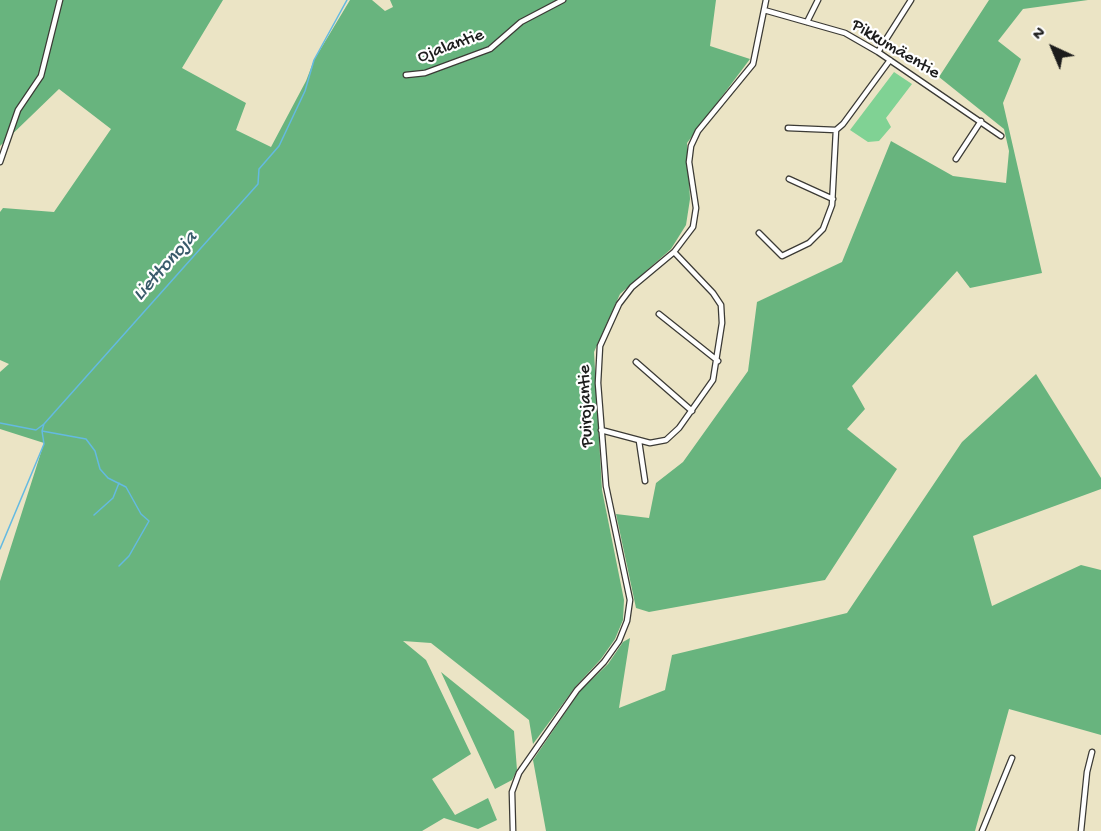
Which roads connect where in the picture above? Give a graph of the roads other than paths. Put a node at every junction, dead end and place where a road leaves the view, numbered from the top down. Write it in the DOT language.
graph roads {
  1 [pos="60,0"];
  2 [pos="563,0"];
  3 [pos="766,0"];
  4 [pos="818,0"];
  5 [pos="911,0"];
  6 [pos="764,10"];
  7 [pos="807,22"];
  8 [pos="878,52"];
  9 [pos="890,60"];
  10 [pos="406,75"];
  11 [pos="981,121"];
  12 [pos="788,128"];
  13 [pos="836,130"];
  14 [pos="1001,136"];
  15 [pos="956,159"];
  16 [pos="0,162"];
  17 [pos="789,179"];
  18 [pos="833,199"];
  19 [pos="759,233"];
  20 [pos="674,252"];
  21 [pos="659,314"];
  22 [pos="718,361"];
  23 [pos="636,362"];
  24 [pos="692,411"];
  25 [pos="601,430"];
  26 [pos="639,441"];
  27 [pos="645,481"];
  28 [pos="1092,752"];
  29 [pos="1012,758"];
  30 [pos="513,831"];
  31 [pos="982,831"];
  32 [pos="1081,831"];
  1 -- 16 [label="street"];
  2 -- 10 [label="street, Ojalantie"];
  3 -- 6 [label="street, Puirojantie"];
  4 -- 7 [label="street"];
  5 -- 8 [label="street"];
  6 -- 7 [label="street, Pikkumäentie"];
  6 -- 20 [label="street, Puirojantie"];
  7 -- 8 [label="street, Pikkumäentie"];
  8 -- 9 [label="street, Pikkumäentie"];
  9 -- 11 [label="street, Pikkumäentie"];
  9 -- 13 [label="street"];
  11 -- 14 [label="street, Pikkumäentie"];
  11 -- 15 [label="street"];
  12 -- 13 [label="street"];
  13 -- 18 [label="street"];
  17 -- 18 [label="street"];
  18 -- 19 [label="street"];
  20 -- 22 [label="street"];
  20 -- 25 [label="street, Puirojantie"];
  21 -- 22 [label="street"];
  22 -- 24 [label="street"];
  23 -- 24 [label="street"];
  24 -- 26 [label="street"];
  25 -- 26 [label="street"];
  25 -- 30 [label="street, Puirojantie"];
  26 -- 27 [label="street"];
  28 -- 32 [label="street"];
  29 -- 31 [label="street"];
}
